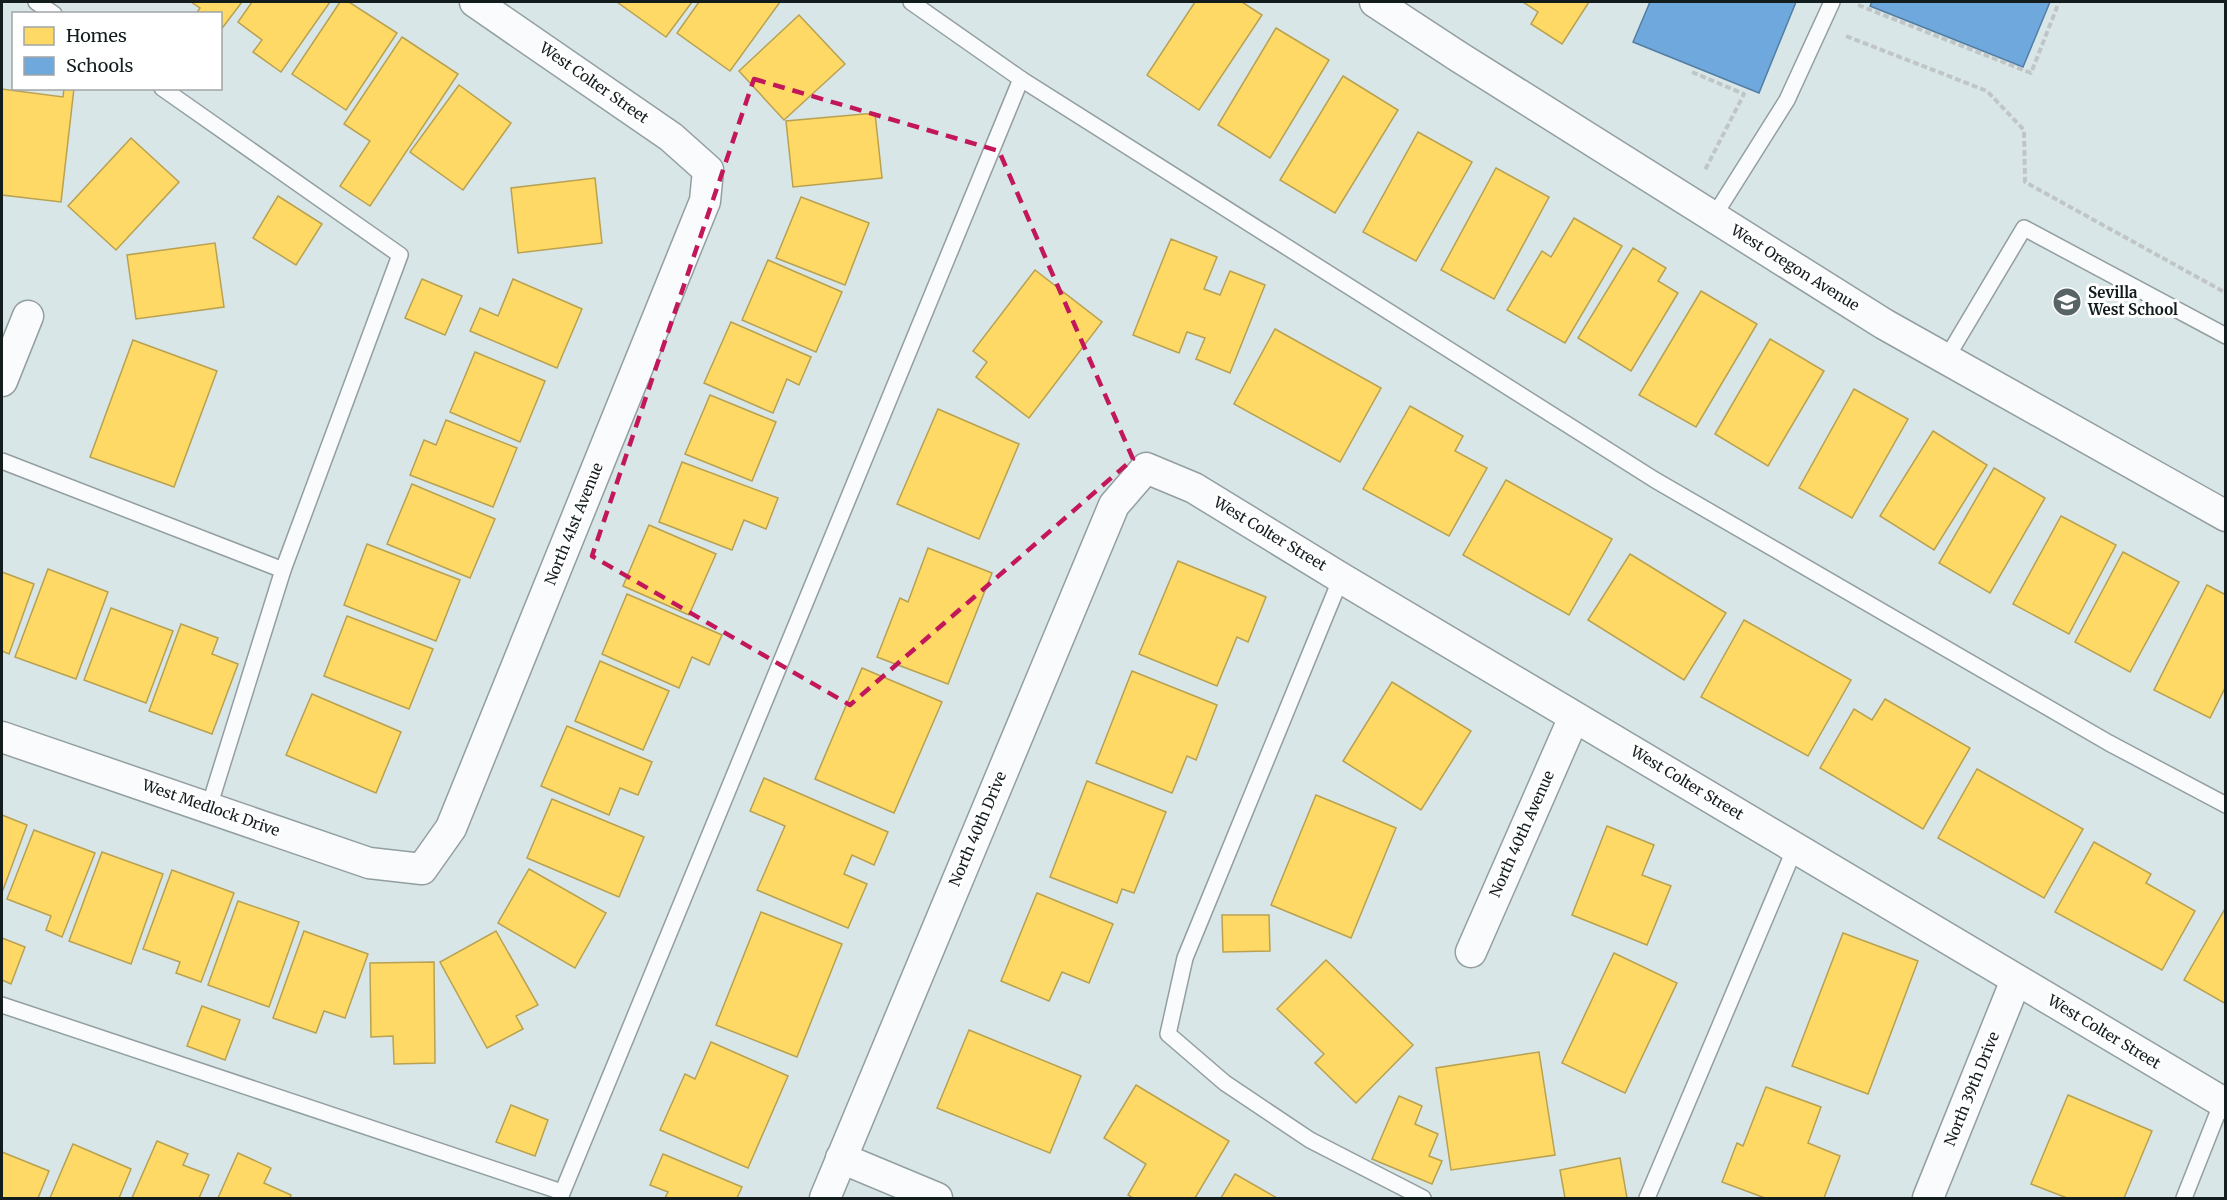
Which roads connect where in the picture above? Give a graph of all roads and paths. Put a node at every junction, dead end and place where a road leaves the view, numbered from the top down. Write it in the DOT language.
graph roads {
  1 [pos="36,2"];
  2 [pos="475,2"];
  3 [pos="911,2"];
  4 [pos="1375,2"];
  5 [pos="1832,2"];
  6 [pos="2059,2"];
  7 [pos="1853,3"];
  8 [pos="51,12"];
  9 [pos="1840,34"];
  10 [pos="1692,72"];
  11 [pos="1021,79"];
  12 [pos="165,90"];
  13 [pos="708,170"];
  14 [pos="1704,171"];
  15 [pos="1714,216"];
  16 [pos="2226,293"];
  17 [pos="28,316"];
  18 [pos="2226,336"];
  19 [pos="1946,359"];
  20 [pos="2,381"];
  21 [pos="2,461"];
  22 [pos="1146,468"];
  23 [pos="2226,516"];
  24 [pos="283,570"];
  25 [pos="1341,578"];
  26 [pos="1574,717"];
  27 [pos="2,737"];
  28 [pos="2226,805"];
  29 [pos="209,807"];
  30 [pos="1795,848"];
  31 [pos="422,869"];
  32 [pos="1471,952"];
  33 [pos="2016,980"];
  34 [pos="2,1005"];
  35 [pos="2224,1103"];
  36 [pos="841,1158"];
  37 [pos="561,1195"];
  38 [pos="825,1198"];
  39 [pos="937,1198"];
  40 [pos="1423,1198"];
  41 [pos="1647,1198"];
  42 [pos="1928,1198"];
  43 [pos="2184,1198"];
  1 -- 8 [label="lane"];
  2 -- 13 [label="street, West Colter Street"];
  3 -- 11 [label="lane"];
  4 -- 15 [label="street, West Oregon Avenue"];
  5 -- 15 [label="lane"];
  6 -- 7 [label="path"];
  9 -- 16 [label="path"];
  10 -- 14 [label="path"];
  11 -- 28 [label="lane"];
  11 -- 37 [label="lane"];
  12 -- 24 [label="lane"];
  13 -- 31 [label="street, North 41st Avenue"];
  15 -- 19 [label="street, West Oregon Avenue"];
  17 -- 20 [label="street"];
  18 -- 19 [label="lane"];
  19 -- 23 [label="street, West Oregon Avenue"];
  21 -- 24 [label="lane"];
  22 -- 25 [label="street, West Colter Street"];
  22 -- 36 [label="street, North 40th Drive"];
  24 -- 29 [label="lane"];
  25 -- 26 [label="street, West Colter Street"];
  25 -- 40 [label="lane"];
  26 -- 30 [label="street, West Colter Street"];
  26 -- 32 [label="street, North 40th Avenue"];
  27 -- 29 [label="street, West Medlock Drive"];
  29 -- 31 [label="street, West Medlock Drive"];
  30 -- 33 [label="street, West Colter Street"];
  30 -- 41 [label="lane"];
  33 -- 35 [label="street, West Colter Street"];
  33 -- 42 [label="street, North 39th Drive"];
  34 -- 37 [label="lane"];
  35 -- 43 [label="lane"];
  36 -- 38 [label="street, North 40th Drive"];
  36 -- 39 [label="street"];
}
